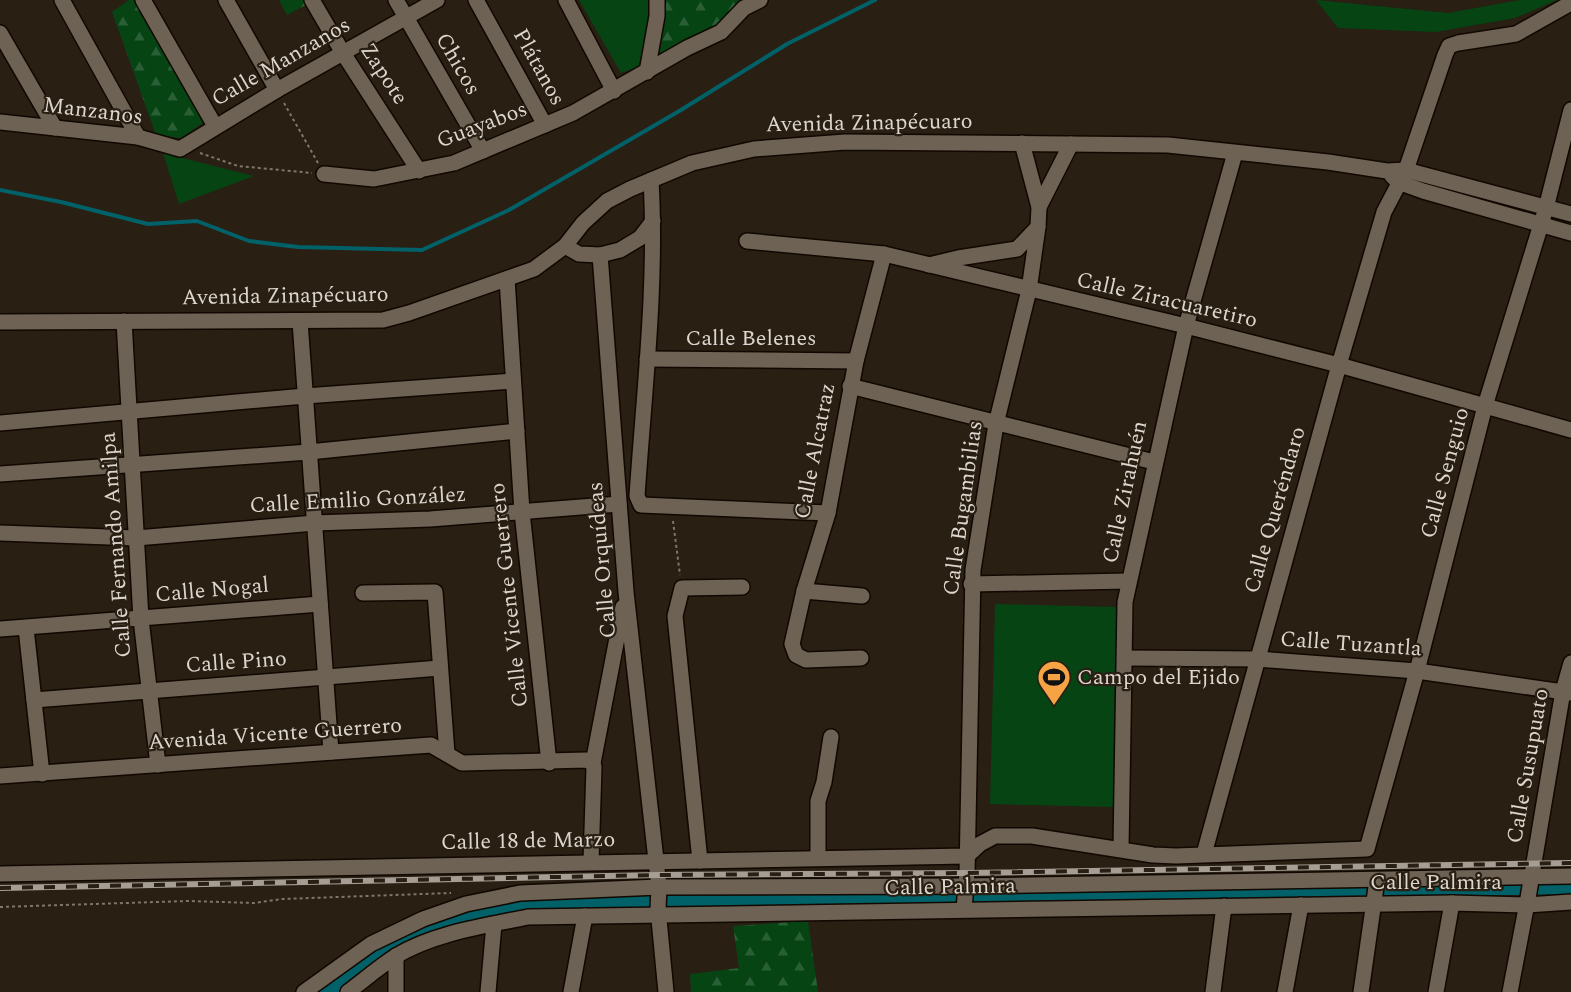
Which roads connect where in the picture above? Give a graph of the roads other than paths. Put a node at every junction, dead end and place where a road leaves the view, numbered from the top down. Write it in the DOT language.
graph roads {
  1 [pos="62,0"];
  2 [pos="143,0"];
  3 [pos="226,0"];
  4 [pos="312,0"];
  5 [pos="396,0"];
  6 [pos="437,0"];
  7 [pos="476,0"];
  8 [pos="566,0"];
  9 [pos="657,0"];
  10 [pos="760,0"];
  11 [pos="1571,3"];
  12 [pos="405,16"];
  13 [pos="0,33"];
  14 [pos="343,53"];
  15 [pos="647,72"];
  16 [pos="277,90"];
  17 [pos="614,91"];
  18 [pos="1571,110"];
  19 [pos="0,122"];
  20 [pos="545,125"];
  21 [pos="215,126"];
  22 [pos="55,128"];
  23 [pos="138,137"];
  24 [pos="1022,143"];
  25 [pos="1071,144"];
  26 [pos="180,148"];
  27 [pos="483,151"];
  28 [pos="1235,153"];
  29 [pos="419,171"];
  30 [pos="324,174"];
  31 [pos="1397,174"];
  32 [pos="651,180"];
  33 [pos="1038,207"];
  34 [pos="1546,208"];
  35 [pos="1571,214"];
  36 [pos="653,221"];
  37 [pos="1541,224"];
  38 [pos="1038,227"];
  39 [pos="1571,232"];
  40 [pos="747,241"];
  41 [pos="565,246"];
  42 [pos="884,254"];
  43 [pos="600,255"];
  44 [pos="927,266"];
  45 [pos="507,279"];
  46 [pos="1029,290"];
  47 [pos="124,321"];
  48 [pos="300,321"];
  49 [pos="0,322"];
  50 [pos="1186,326"];
  51 [pos="647,359"];
  52 [pos="856,361"];
  53 [pos="1339,365"];
  54 [pos="513,381"];
  55 [pos="850,386"];
  56 [pos="305,396"];
  57 [pos="1485,406"];
  58 [pos="129,412"];
  59 [pos="0,423"];
  60 [pos="996,423"];
  61 [pos="1571,430"];
  62 [pos="517,431"];
  63 [pos="309,452"];
  64 [pos="1154,462"];
  65 [pos="132,465"];
  66 [pos="0,474"];
  67 [pos="619,504"];
  68 [pos="522,512"];
  69 [pos="828,513"];
  70 [pos="315,523"];
  71 [pos="0,533"];
  72 [pos="136,538"];
  73 [pos="1129,581"];
  74 [pos="971,584"];
  75 [pos="742,587"];
  76 [pos="804,591"];
  77 [pos="626,592"];
  78 [pos="363,594"];
  79 [pos="862,596"];
  80 [pos="320,604"];
  81 [pos="141,619"];
  82 [pos="26,628"];
  83 [pos="0,629"];
  84 [pos="861,658"];
  85 [pos="1125,658"];
  86 [pos="1257,659"];
  87 [pos="1571,663"];
  88 [pos="440,668"];
  89 [pos="1417,671"];
  90 [pos="326,677"];
  91 [pos="149,691"];
  92 [pos="1567,692"];
  93 [pos="34,700"];
  94 [pos="831,737"];
  95 [pos="331,752"];
  96 [pos="447,754"];
  97 [pos="549,763"];
  98 [pos="593,763"];
  99 [pos="158,765"];
  100 [pos="42,774"];
  101 [pos="0,776"];
  102 [pos="1121,849"];
  103 [pos="1204,854"];
  104 [pos="967,856"];
  105 [pos="818,857"];
  106 [pos="655,861"];
  107 [pos="700,861"];
  108 [pos="591,862"];
  109 [pos="0,874"];
  110 [pos="1571,876"];
  111 [pos="1377,880"];
  112 [pos="1210,883"];
  113 [pos="967,887"];
  114 [pos="659,889"];
  115 [pos="1529,890"];
  116 [pos="1571,902"];
  117 [pos="1375,903"];
  118 [pos="1452,903"];
  119 [pos="1207,905"];
  120 [pos="1301,905"];
  121 [pos="1224,906"];
  122 [pos="964,908"];
  123 [pos="659,912"];
  124 [pos="585,915"];
  125 [pos="494,924"];
  126 [pos="396,956"];
  127 [pos="314,989"];
  128 [pos="348,992"];
  129 [pos="396,992"];
  130 [pos="488,992"];
  131 [pos="571,992"];
  132 [pos="666,992"];
  133 [pos="1213,992"];
  134 [pos="1285,992"];
  135 [pos="1360,992"];
  136 [pos="1436,992"];
  137 [pos="1510,992"];
  1 -- 23 [label="street"];
  2 -- 21 [label="street"];
  3 -- 16 [label="street"];
  4 -- 14 [label="street, Zapote"];
  5 -- 12 [label="street, Chicos"];
  6 -- 12 [label="street, Calle Manzanos"];
  7 -- 20 [label="street, Plátanos"];
  8 -- 17 [label="street"];
  9 -- 15 [label="street"];
  10 -- 15 [label="street, Guayabos"];
  11 -- 31 [label="street, Calle Queréndaro"];
  12 -- 14 [label="street, Calle Manzanos"];
  12 -- 27 [label="street, Chicos"];
  13 -- 22 [label="street"];
  14 -- 16 [label="street, Calle Manzanos"];
  14 -- 29 [label="street, Zapote"];
  15 -- 17 [label="street, Guayabos"];
  16 -- 21 [label="street, Calle Manzanos"];
  17 -- 20 [label="street, Guayabos"];
  18 -- 34 [label="street, Calle Senguio"];
  19 -- 22 [label="street, Manzanos"];
  20 -- 27 [label="street, Guayabos"];
  21 -- 26 [label="street, Calle Manzanos"];
  22 -- 23 [label="street, Manzanos"];
  23 -- 26 [label="street, Manzanos"];
  24 -- 25 [label="street, Avenida Zinapécuaro"];
  24 -- 32 [label="street, Avenida Zinapécuaro"];
  24 -- 33 [label="street, Calle Bugambilias"];
  25 -- 28 [label="street, Avenida Zinapécuaro"];
  25 -- 33 [label="street"];
  27 -- 29 [label="street, Guayabos"];
  28 -- 31 [label="street, Avenida Zinapécuaro"];
  28 -- 50 [label="street, Calle Zirahuén"];
  29 -- 30 [label="street, Guayabos"];
  31 -- 34 [label="street, Avenida Zinapécuaro"];
  31 -- 37 [label="street, Avenida Zinapécuaro"];
  31 -- 53 [label="street, Calle Queréndaro"];
  32 -- 36 [label="street"];
  32 -- 41 [label="street, Avenida Zinapécuaro"];
  33 -- 38 [label="street, Calle Bugambilias"];
  34 -- 35 [label="street, Avenida Zinapécuaro"];
  34 -- 37 [label="street, Calle Senguio"];
  36 -- 43 [label="street"];
  36 -- 51 [label="street"];
  37 -- 39 [label="street, Avenida Zinapécuaro"];
  37 -- 57 [label="street, Calle Senguio"];
  38 -- 44 [label="street"];
  38 -- 46 [label="street, Calle Bugambilias"];
  40 -- 42 [label="street, Calle Ziracuaretiro"];
  41 -- 43 [label="street"];
  41 -- 45 [label="street, Avenida Zinapécuaro"];
  42 -- 44 [label="street, Calle Ziracuaretiro"];
  42 -- 52 [label="street, Calle Alcatraz"];
  43 -- 67 [label="street, Calle Orquídeas"];
  44 -- 46 [label="street, Calle Ziracuaretiro"];
  45 -- 48 [label="street, Avenida Zinapécuaro"];
  45 -- 54 [label="street, Calle Vicente Guerrero"];
  46 -- 50 [label="street, Calle Ziracuaretiro"];
  46 -- 60 [label="street, Calle Bugambilias"];
  47 -- 48 [label="street, Avenida Zinapécuaro"];
  47 -- 49 [label="street, Avenida Zinapécuaro"];
  47 -- 58 [label="street, Calle Fernando Amilpa"];
  48 -- 56 [label="street"];
  50 -- 53 [label="street, Calle Ziracuaretiro"];
  50 -- 64 [label="street, Calle Zirahuén"];
  51 -- 52 [label="street, Calle Belenes"];
  51 -- 69 [label="street"];
  52 -- 55 [label="street, Calle Alcatraz"];
  53 -- 57 [label="street, Calle Ziracuaretiro"];
  53 -- 86 [label="street, Calle Queréndaro"];
  54 -- 56 [label="street"];
  54 -- 62 [label="street, Calle Vicente Guerrero"];
  55 -- 60 [label="street"];
  55 -- 69 [label="street, Calle Alcatraz"];
  56 -- 58 [label="street"];
  56 -- 63 [label="street"];
  57 -- 61 [label="street, Calle Ziracuaretiro"];
  57 -- 89 [label="street, Calle Senguio"];
  58 -- 59 [label="street"];
  58 -- 65 [label="street, Calle Fernando Amilpa"];
  60 -- 64 [label="street"];
  60 -- 74 [label="street, Calle Bugambilias"];
  62 -- 63 [label="street"];
  62 -- 68 [label="street, Calle Vicente Guerrero"];
  63 -- 65 [label="street"];
  63 -- 70 [label="street"];
  64 -- 73 [label="street, Calle Zirahuén"];
  65 -- 66 [label="street"];
  65 -- 72 [label="street, Calle Fernando Amilpa"];
  67 -- 68 [label="street, Calle Emilio González"];
  67 -- 77 [label="street, Calle Orquídeas"];
  68 -- 70 [label="street, Calle Emilio González"];
  68 -- 97 [label="street, Calle Vicente Guerrero"];
  69 -- 76 [label="street, Calle Alcatraz"];
  70 -- 72 [label="street, Calle Emilio González"];
  70 -- 80 [label="street"];
  71 -- 72 [label="street, Calle Emilio González"];
  72 -- 81 [label="street, Calle Fernando Amilpa"];
  73 -- 74 [label="street"];
  73 -- 85 [label="street, Calle Zirahuén"];
  74 -- 104 [label="street, Calle Bugambilias"];
  75 -- 107 [label="street"];
  76 -- 79 [label="street"];
  76 -- 84 [label="street, Calle Alcatraz"];
  77 -- 98 [label="street"];
  77 -- 106 [label="street, Calle Orquídeas"];
  78 -- 88 [label="street"];
  80 -- 81 [label="street, Calle Nogal"];
  80 -- 90 [label="street"];
  81 -- 82 [label="street, Calle Nogal"];
  81 -- 91 [label="street, Calle Fernando Amilpa"];
  82 -- 83 [label="street, Calle Nogal"];
  82 -- 93 [label="street"];
  85 -- 86 [label="street, Calle Tuzantla"];
  85 -- 102 [label="street, Calle Zirahuén"];
  86 -- 89 [label="street, Calle Tuzantla"];
  86 -- 103 [label="street, Calle Queréndaro"];
  87 -- 92 [label="street, Calle Susupuato"];
  88 -- 90 [label="street, Calle Pino"];
  88 -- 96 [label="street"];
  89 -- 92 [label="street, Calle Tuzantla"];
  89 -- 103 [label="street, Calle Senguio"];
  90 -- 91 [label="street, Calle Pino"];
  90 -- 95 [label="street"];
  91 -- 93 [label="street, Calle Pino"];
  91 -- 99 [label="street, Calle Fernando Amilpa"];
  92 -- 115 [label="street, Calle Susupuato"];
  93 -- 100 [label="street"];
  94 -- 105 [label="street"];
  95 -- 96 [label="street, Avenida Vicente Guerrero"];
  95 -- 99 [label="street, Avenida Vicente Guerrero"];
  96 -- 97 [label="street, Avenida Vicente Guerrero"];
  97 -- 98 [label="street"];
  98 -- 108 [label="street"];
  99 -- 100 [label="street, Avenida Vicente Guerrero"];
  100 -- 101 [label="street, Avenida Vicente Guerrero"];
  102 -- 103 [label="street"];
  102 -- 104 [label="street"];
  104 -- 105 [label="street, Calle 18 de Marzo"];
  104 -- 113 [label="street, Calle Bugambilias"];
  105 -- 107 [label="street, Calle 18 de Marzo"];
  106 -- 107 [label="street, Calle 18 de Marzo"];
  106 -- 108 [label="street, Calle 18 de Marzo"];
  106 -- 114 [label="street, Calle Orquídeas"];
  108 -- 109 [label="street, Calle 18 de Marzo"];
  110 -- 115 [label="street"];
  111 -- 112 [label="street"];
  111 -- 115 [label="street"];
  111 -- 117 [label="street"];
  112 -- 113 [label="street"];
  112 -- 119 [label="street"];
  113 -- 114 [label="street"];
  113 -- 122 [label="street, Calle Bugambilias"];
  114 -- 123 [label="street, Calle Orquídeas"];
  114 -- 127 [label="street"];
  115 -- 116 [label="street, Calle Palmira"];
  115 -- 118 [label="street, Calle Palmira"];
  115 -- 137 [label="street, Calle Susupuato"];
  117 -- 118 [label="street, Calle Palmira"];
  117 -- 120 [label="street, Calle Palmira"];
  117 -- 135 [label="street"];
  118 -- 136 [label="street"];
  119 -- 121 [label="street, Calle Palmira"];
  119 -- 122 [label="street, Calle Palmira"];
  120 -- 121 [label="street, Calle Palmira"];
  120 -- 134 [label="street"];
  121 -- 133 [label="street"];
  122 -- 123 [label="street, Calle Palmira"];
  123 -- 124 [label="street, Calle Palmira"];
  123 -- 132 [label="street, Calle Orquídeas"];
  124 -- 125 [label="street, Calle Palmira"];
  124 -- 131 [label="street"];
  125 -- 126 [label="street, Calle Palmira"];
  125 -- 130 [label="street"];
  126 -- 128 [label="street, Calle Palmira"];
  126 -- 129 [label="street"];
}
